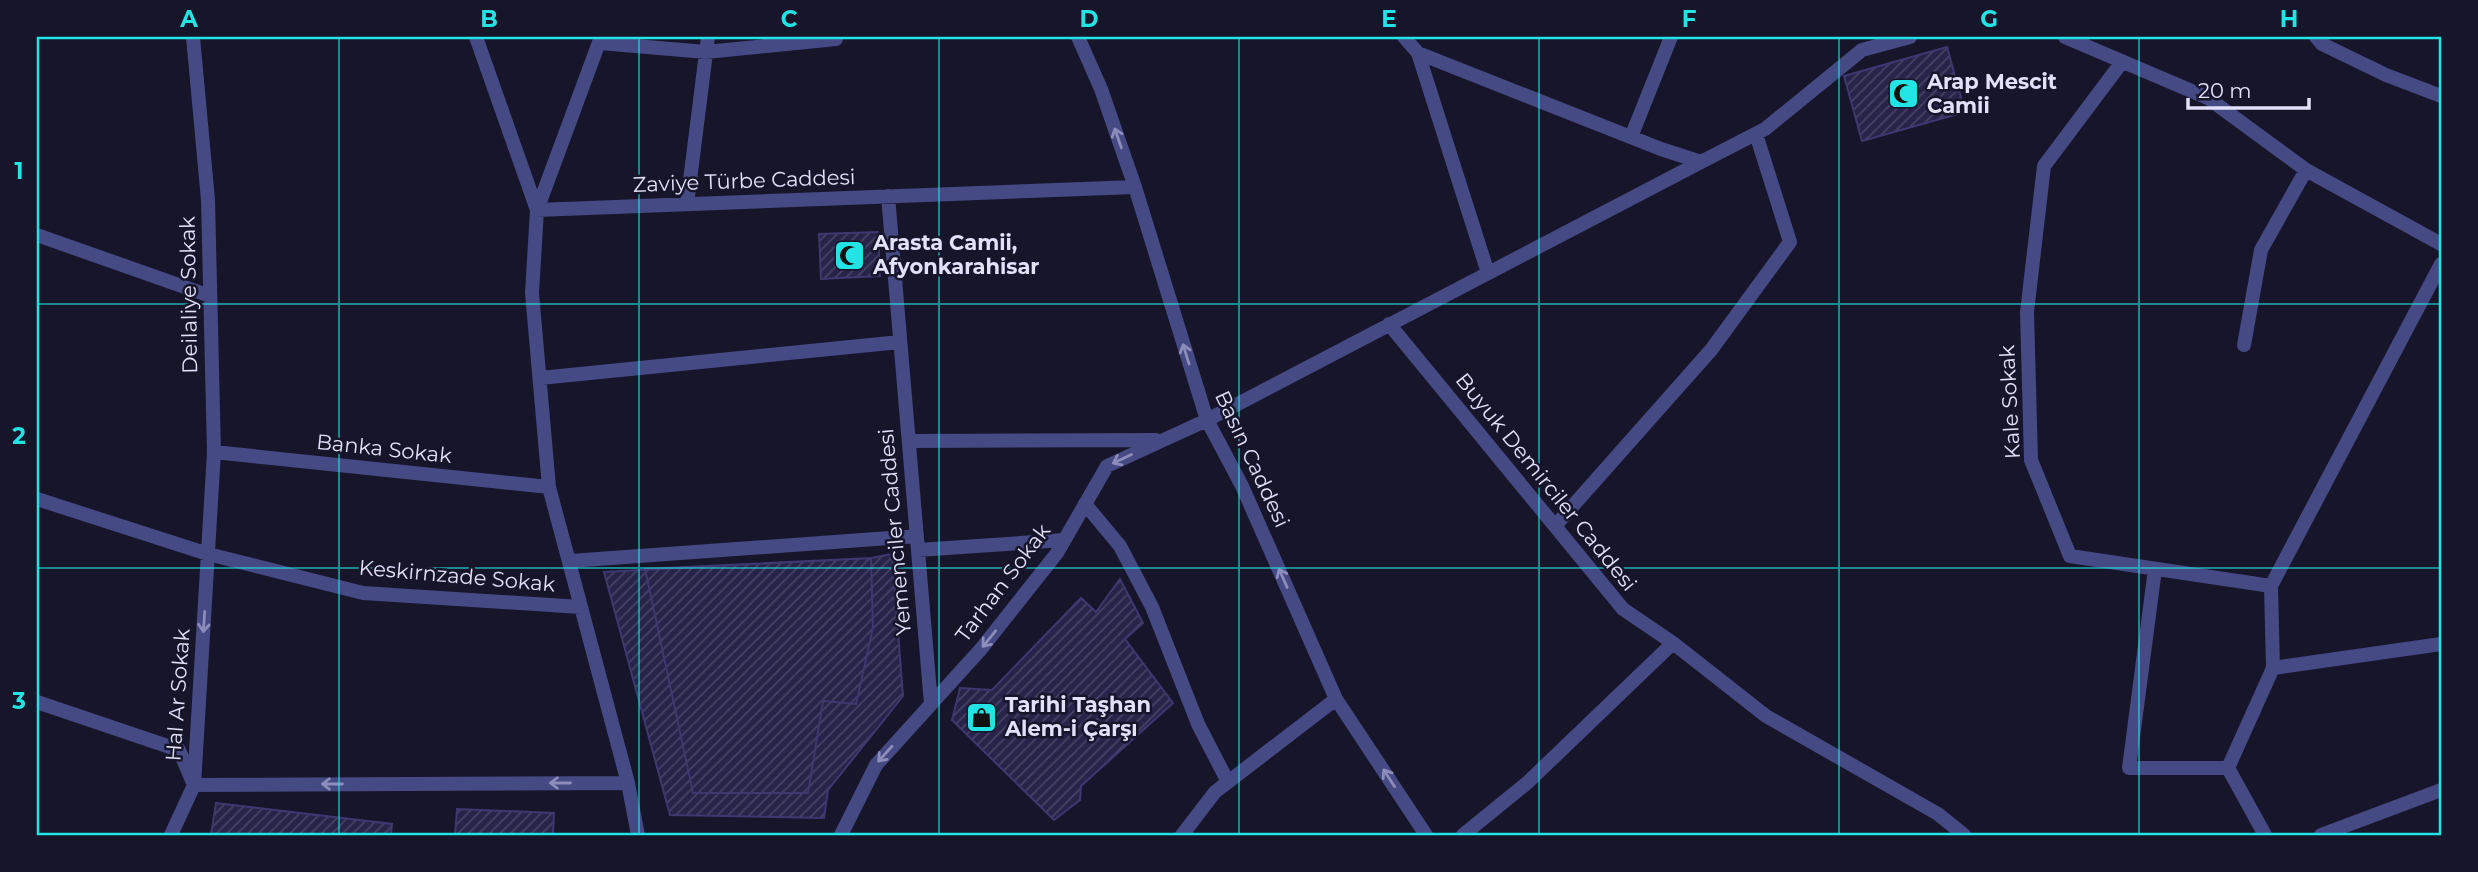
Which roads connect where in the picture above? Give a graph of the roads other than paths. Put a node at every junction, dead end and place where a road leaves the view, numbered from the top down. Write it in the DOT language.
graph roads {
  1 [pos="193,37"];
  2 [pos="476,37"];
  3 [pos="708,37"];
  4 [pos="1079,37"];
  5 [pos="1404,37"];
  6 [pos="1671,37"];
  7 [pos="1910,37"];
  8 [pos="2065,37"];
  9 [pos="2316,37"];
  10 [pos="836,39"];
  11 [pos="601,40"];
  12 [pos="706,52"];
  13 [pos="1418,52"];
  14 [pos="2122,62"];
  15 [pos="2441,96"];
  16 [pos="1756,134"];
  17 [pos="1631,137"];
  18 [pos="1701,162"];
  19 [pos="2306,170"];
  20 [pos="1135,187"];
  21 [pos="888,196"];
  22 [pos="687,204"];
  23 [pos="537,210"];
  24 [pos="37,235"];
  25 [pos="2441,244"];
  26 [pos="2441,264"];
  27 [pos="1488,273"];
  28 [pos="210,296"];
  29 [pos="1389,324"];
  30 [pos="900,342"];
  31 [pos="2244,345"];
  32 [pos="540,378"];
  33 [pos="1207,420"];
  34 [pos="1162,440"];
  35 [pos="909,441"];
  36 [pos="214,452"];
  37 [pos="549,487"];
  38 [pos="37,499"];
  39 [pos="1085,504"];
  40 [pos="1555,526"];
  41 [pos="1064,540"];
  42 [pos="917,543"];
  43 [pos="208,554"];
  44 [pos="569,561"];
  45 [pos="2155,569"];
  46 [pos="2271,586"];
  47 [pos="581,607"];
  48 [pos="1673,643"];
  49 [pos="2441,644"];
  50 [pos="2273,668"];
  51 [pos="1336,699"];
  52 [pos="37,702"];
  53 [pos="931,704"];
  54 [pos="2228,768"];
  55 [pos="1228,782"];
  56 [pos="628,783"];
  57 [pos="194,785"];
  58 [pos="2441,790"];
  59 [pos="171,835"];
  60 [pos="638,835"];
  61 [pos="841,835"];
  62 [pos="1182,835"];
  63 [pos="1426,835"];
  64 [pos="1463,835"];
  65 [pos="1964,835"];
  66 [pos="2265,835"];
  67 [pos="2321,835"];
  1 -- 28 [label="street, Deilaliye Sokak"];
  2 -- 23 [label="street"];
  3 -- 12 [label="street"];
  20 -- 4 [label="street, Basın Caddesi, one-way"];
  5 -- 13 [label="street"];
  6 -- 17 [label="street"];
  7 -- 16 [label="street, Tarhan Sokak"];
  8 -- 14 [label="street"];
  9 -- 15 [label="street"];
  10 -- 12 [label="street"];
  11 -- 12 [label="street"];
  11 -- 23 [label="street"];
  12 -- 22 [label="street"];
  13 -- 17 [label="street"];
  13 -- 27 [label="street"];
  14 -- 19 [label="street"];
  14 -- 45 [label="street, Kale Sokak"];
  16 -- 18 [label="street, Tarhan Sokak"];
  16 -- 40 [label="street"];
  17 -- 18 [label="street"];
  18 -- 27 [label="street, Tarhan Sokak"];
  19 -- 25 [label="street"];
  19 -- 31 [label="street"];
  20 -- 21 [label="street, Zaviye Türbe Caddesi"];
  33 -- 20 [label="street, Basın Caddesi, one-way"];
  21 -- 22 [label="street, Zaviye Türbe Caddesi"];
  21 -- 30 [label="street, Yemenciler Caddesi"];
  22 -- 23 [label="street, Zaviye Türbe Caddesi"];
  23 -- 32 [label="street"];
  24 -- 28 [label="street"];
  26 -- 46 [label="street"];
  27 -- 29 [label="street, Tarhan Sokak"];
  28 -- 36 [label="street, Deilaliye Sokak"];
  29 -- 33 [label="street, Tarhan Sokak"];
  29 -- 40 [label="street, Buyuk Demirciler Caddesi"];
  30 -- 32 [label="street"];
  30 -- 35 [label="street, Yemenciler Caddesi"];
  32 -- 37 [label="street"];
  33 -- 34 [label="street, Tarhan Sokak"];
  51 -- 33 [label="street, Basın Caddesi, one-way"];
  34 -- 35 [label="street"];
  34 -- 39 [label="street, Tarhan Sokak, one-way"];
  35 -- 42 [label="street, Yemenciler Caddesi"];
  36 -- 37 [label="street, Banka Sokak"];
  36 -- 43 [label="street, Deilaliye Sokak"];
  37 -- 44 [label="street"];
  38 -- 43 [label="street, Keskirnzade Sokak"];
  39 -- 41 [label="street, Tarhan Sokak"];
  39 -- 55 [label="street"];
  40 -- 48 [label="street, Buyuk Demirciler Caddesi"];
  41 -- 42 [label="street"];
  41 -- 53 [label="street, Tarhan Sokak, one-way"];
  42 -- 44 [label="street"];
  42 -- 53 [label="street, Yemenciler Caddesi"];
  43 -- 47 [label="street, Keskirnzade Sokak"];
  43 -- 57 [label="street, Hal Ar Sokak, one-way"];
  44 -- 47 [label="street"];
  45 -- 46 [label="street, Kale Sokak"];
  45 -- 54 [label="street"];
  46 -- 50 [label="street"];
  47 -- 56 [label="street"];
  48 -- 64 [label="street"];
  48 -- 65 [label="street, Buyuk Demirciler Caddesi"];
  49 -- 50 [label="street"];
  50 -- 54 [label="street"];
  51 -- 55 [label="street"];
  63 -- 51 [label="street, Basın Caddesi, one-way"];
  52 -- 57 [label="street"];
  53 -- 61 [label="street, one-way"];
  54 -- 66 [label="street"];
  55 -- 62 [label="street"];
  56 -- 57 [label="street, one-way"];
  56 -- 60 [label="street"];
  57 -- 59 [label="street, Hal Ar Sokak"];
  58 -- 67 [label="street"];
}
